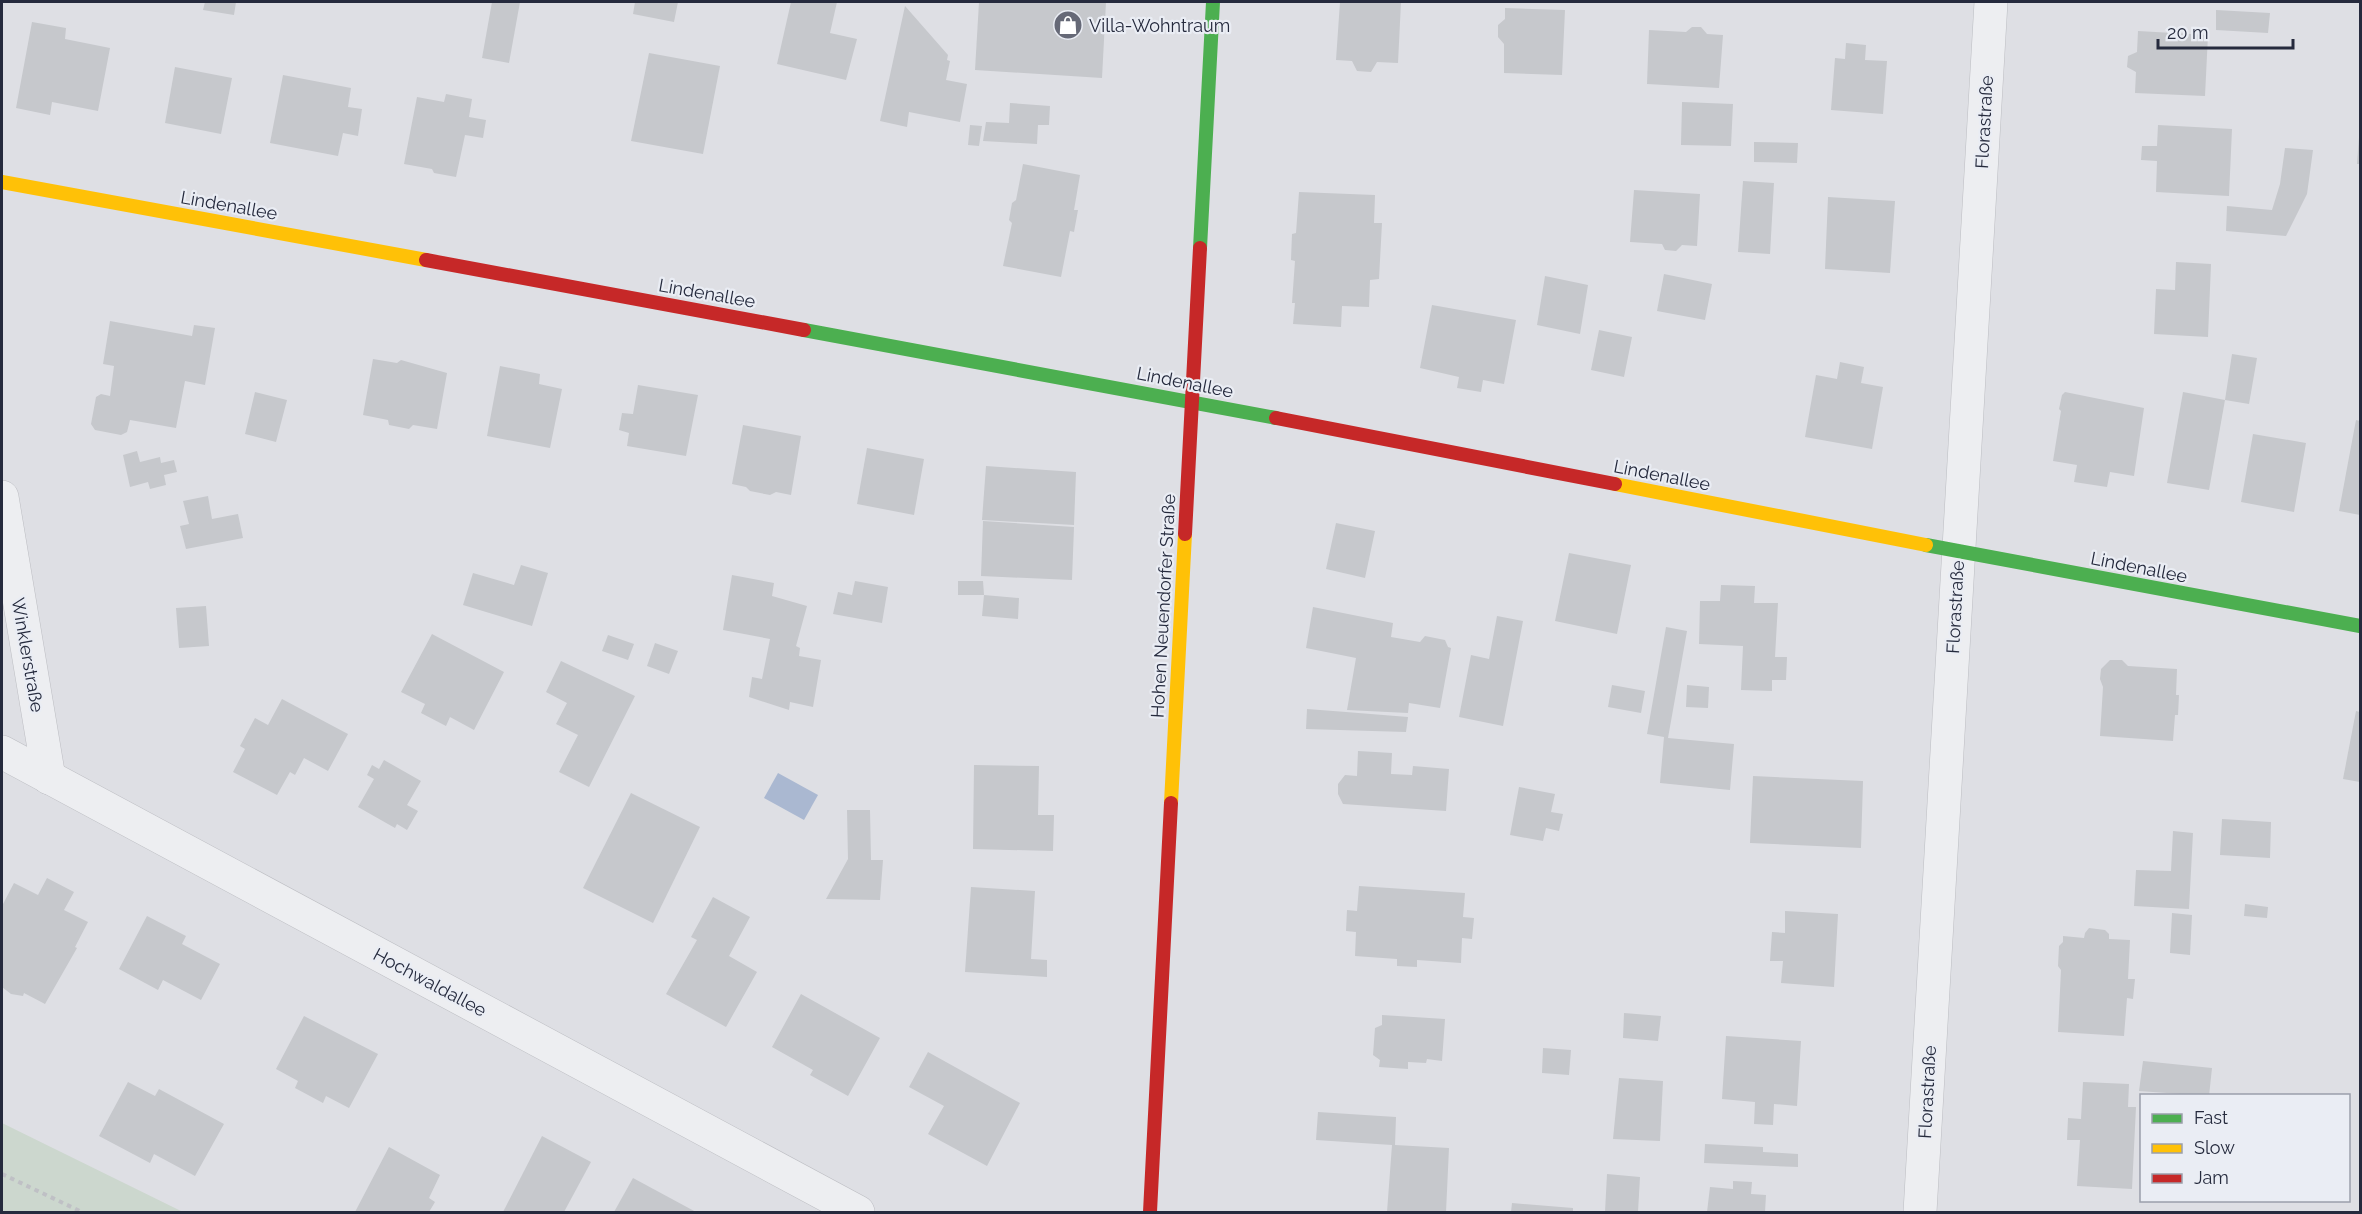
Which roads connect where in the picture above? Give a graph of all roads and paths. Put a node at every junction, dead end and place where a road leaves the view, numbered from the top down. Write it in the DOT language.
graph roads {
  1 [pos="1214,2"];
  2 [pos="1991,2"];
  3 [pos="2,182"];
  4 [pos="1192,401"];
  5 [pos="2,497"];
  6 [pos="1958,551"];
  7 [pos="2361,626"];
  8 [pos="2,752"];
  9 [pos="49,778"];
  10 [pos="2,1174"];
  11 [pos="82,1212"];
  12 [pos="858,1212"];
  13 [pos="1150,1212"];
  14 [pos="1920,1212"];
  1 -- 4 [label="street, Hohen Neuendorfer Straße"];
  2 -- 6 [label="street, Florastraße"];
  3 -- 4 [label="street, Lindenallee"];
  4 -- 6 [label="street, Lindenallee"];
  4 -- 13 [label="street, Hohen Neuendorfer Straße"];
  5 -- 9 [label="street, Winklerstraße"];
  6 -- 7 [label="street, Lindenallee"];
  6 -- 14 [label="street, Florastraße"];
  8 -- 9 [label="street, Hochwaldallee"];
  9 -- 12 [label="street, Hochwaldallee"];
  10 -- 11 [label="path"];
}
